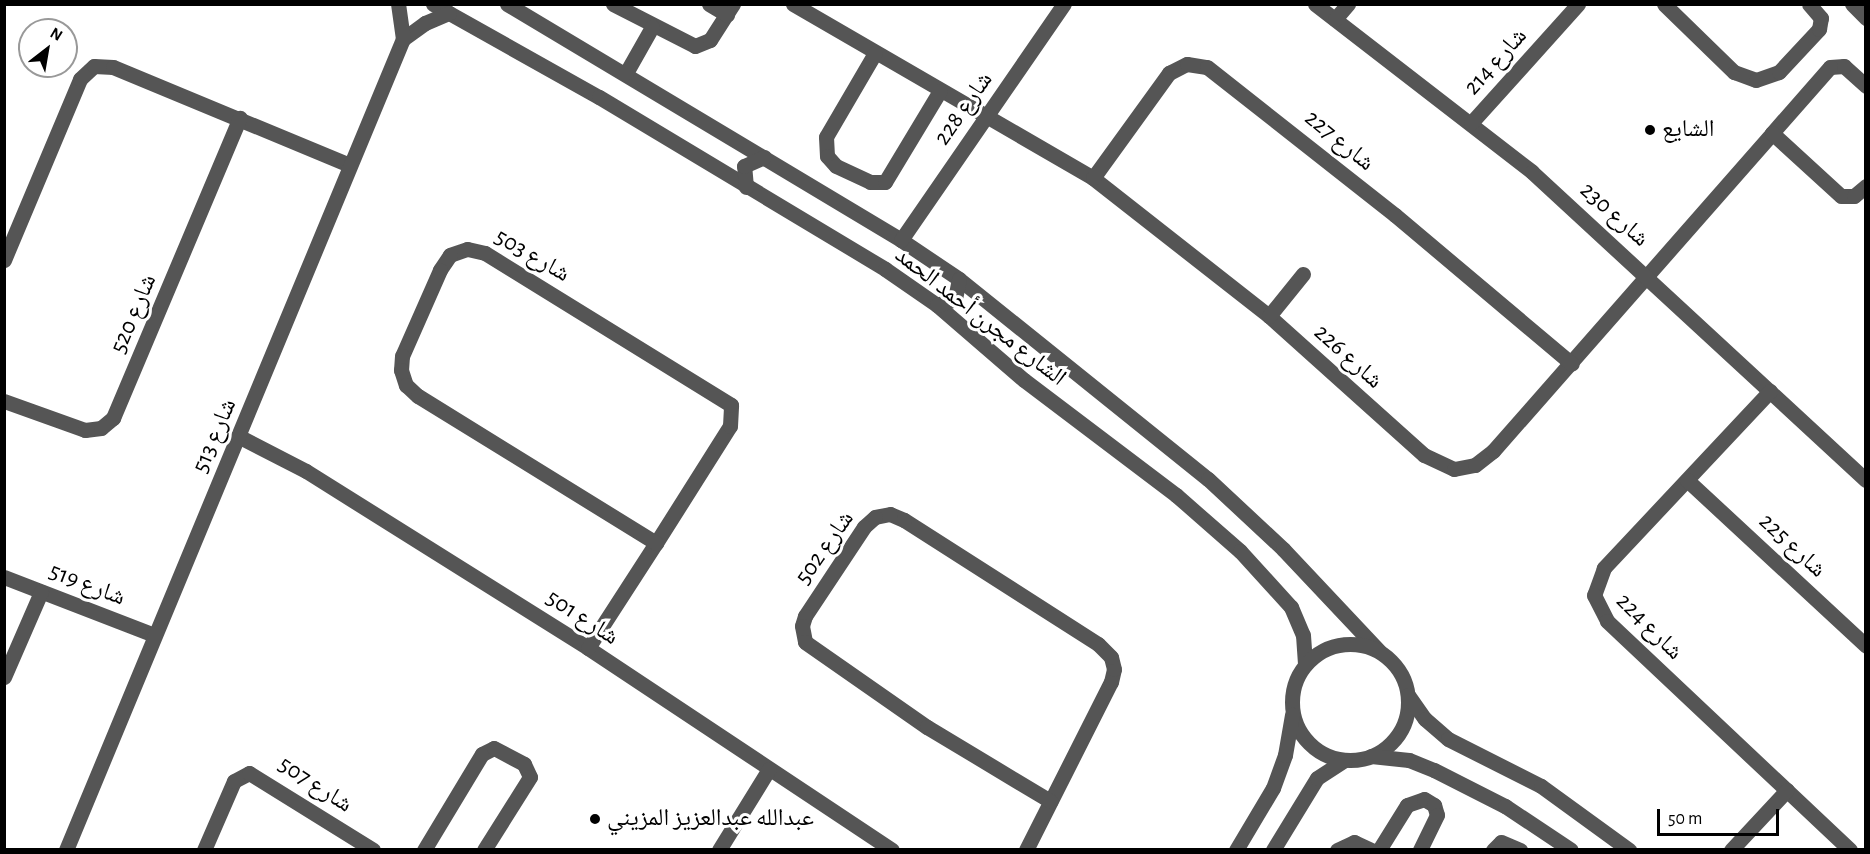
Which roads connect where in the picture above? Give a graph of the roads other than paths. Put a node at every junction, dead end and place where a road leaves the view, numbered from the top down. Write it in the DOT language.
graph roads {
  1 [pos="398,4"];
  2 [pos="433,4"];
  3 [pos="507,4"];
  4 [pos="613,4"];
  5 [pos="709,4"];
  6 [pos="793,4"];
  7 [pos="1064,4"];
  8 [pos="1315,4"];
  9 [pos="1348,4"];
  10 [pos="1578,4"];
  11 [pos="1664,4"];
  12 [pos="1809,4"];
  13 [pos="1852,4"];
  14 [pos="730,10"];
  15 [pos="449,13"];
  16 [pos="1866,18"];
  17 [pos="1335,19"];
  18 [pos="652,27"];
  19 [pos="403,39"];
  20 [pos="875,53"];
  21 [pos="626,73"];
  22 [pos="1864,81"];
  23 [pos="940,91"];
  24 [pos="986,117"];
  25 [pos="240,118"];
  26 [pos="1471,123"];
  27 [pos="1772,133"];
  28 [pos="764,157"];
  29 [pos="350,165"];
  30 [pos="1093,178"];
  31 [pos="1866,186"];
  32 [pos="746,187"];
  33 [pos="901,240"];
  34 [pos="4,260"];
  35 [pos="1303,274"];
  36 [pos="1648,276"];
  37 [pos="959,279"];
  38 [pos="937,305"];
  39 [pos="1269,316"];
  40 [pos="1572,364"];
  41 [pos="1770,391"];
  42 [pos="4,401"];
  43 [pos="240,437"];
  44 [pos="1687,480"];
  45 [pos="1866,480"];
  46 [pos="656,543"];
  47 [pos="4,577"];
  48 [pos="41,592"];
  49 [pos="154,634"];
  50 [pos="1866,646"];
  51 [pos="588,648"];
  52 [pos="1380,652"];
  53 [pos="1305,665"];
  54 [pos="4,677"];
  55 [pos="1408,694"];
  56 [pos="1292,709"];
  57 [pos="1371,756"];
  58 [pos="1345,760"];
  59 [pos="769,769"];
  60 [pos="1787,790"];
  61 [pos="1050,801"];
  62 [pos="431,845"];
  63 [pos="66,849"];
  64 [pos="204,849"];
  65 [pos="374,849"];
  66 [pos="484,849"];
  67 [pos="719,849"];
  68 [pos="892,849"];
  69 [pos="1026,849"];
  70 [pos="1236,849"];
  71 [pos="1273,849"];
  72 [pos="1337,849"];
  73 [pos="1371,849"];
  74 [pos="1379,849"];
  75 [pos="1420,849"];
  76 [pos="1493,849"];
  77 [pos="1520,849"];
  78 [pos="1571,849"];
  79 [pos="1629,849"];
  80 [pos="1731,849"];
  81 [pos="1850,849"];
  1 -- 19 [label="street"];
  2 -- 15 [label="street, الشارع مجرن أحمد الحمد"];
  3 -- 21 [label="street, الشارع مجرن أحمد الحمد"];
  4 -- 18 [label="street"];
  5 -- 14 [label="street"];
  6 -- 20 [label="street, شارع 226"];
  7 -- 24 [label="street, شارع 228"];
  8 -- 17 [label="street, شارع 230"];
  9 -- 17 [label="street"];
  10 -- 26 [label="street, شارع 214"];
  11 -- 12 [label="street"];
  13 -- 16 [label="street"];
  14 -- 18 [label="street"];
  15 -- 19 [label="street"];
  15 -- 32 [label="street, الشارع مجرن أحمد الحمد"];
  17 -- 26 [label="street, شارع 230"];
  18 -- 21 [label="street"];
  19 -- 29 [label="street, شارع 513"];
  20 -- 23 [label="street, شارع 226"];
  20 -- 23 [label="street"];
  21 -- 28 [label="street, الشارع مجرن أحمد الحمد"];
  22 -- 27 [label="street, شارع 226"];
  23 -- 24 [label="street, شارع 226"];
  24 -- 30 [label="street, شارع 226"];
  24 -- 33 [label="street, شارع 228"];
  25 -- 29 [label="street"];
  25 -- 34 [label="street"];
  25 -- 42 [label="street, شارع 520"];
  26 -- 36 [label="street, شارع 230"];
  27 -- 31 [label="street"];
  27 -- 36 [label="street, شارع 226"];
  28 -- 32 [label="street"];
  28 -- 33 [label="street, الشارع مجرن أحمد الحمد"];
  29 -- 43 [label="street, شارع 513"];
  30 -- 39 [label="street, شارع 226"];
  30 -- 40 [label="street, شارع 227"];
  32 -- 38 [label="street, الشارع مجرن أحمد الحمد"];
  33 -- 37 [label="street, الشارع مجرن أحمد الحمد"];
  35 -- 39 [label="street"];
  36 -- 40 [label="street, شارع 226"];
  36 -- 41 [label="street, شارع 230"];
  37 -- 38 [label="street"];
  37 -- 52 [label="street, الشارع مجرن أحمد الحمد"];
  38 -- 53 [label="street, الشارع مجرن أحمد الحمد"];
  39 -- 40 [label="street, شارع 226"];
  41 -- 44 [label="street, شارع 224"];
  41 -- 45 [label="street, شارع 230"];
  43 -- 49 [label="street, شارع 513"];
  43 -- 51 [label="street, شارع 501"];
  44 -- 50 [label="street, شارع 225"];
  44 -- 60 [label="street, شارع 224"];
  46 -- 46 [label="street, شارع 503"];
  46 -- 51 [label="street, شارع 503"];
  47 -- 48 [label="street, شارع 519"];
  48 -- 49 [label="street, شارع 519"];
  48 -- 54 [label="street"];
  49 -- 63 [label="street, شارع 513"];
  51 -- 59 [label="street, شارع 501"];
  52 -- 53 [label="street"];
  52 -- 55 [label="street"];
  53 -- 56 [label="street"];
  55 -- 57 [label="street"];
  55 -- 79 [label="street"];
  56 -- 58 [label="street"];
  56 -- 70 [label="street"];
  57 -- 58 [label="street"];
  57 -- 78 [label="street"];
  58 -- 71 [label="street"];
  59 -- 67 [label="street"];
  59 -- 68 [label="street, شارع 501"];
  60 -- 80 [label="street"];
  60 -- 81 [label="street, شارع 224"];
  61 -- 61 [label="street, شارع 502"];
  61 -- 69 [label="street, شارع 502"];
  62 -- 66 [label="street"];
  64 -- 65 [label="street, شارع 507"];
  72 -- 73 [label="street"];
  74 -- 75 [label="street"];
  76 -- 77 [label="street"];
}
